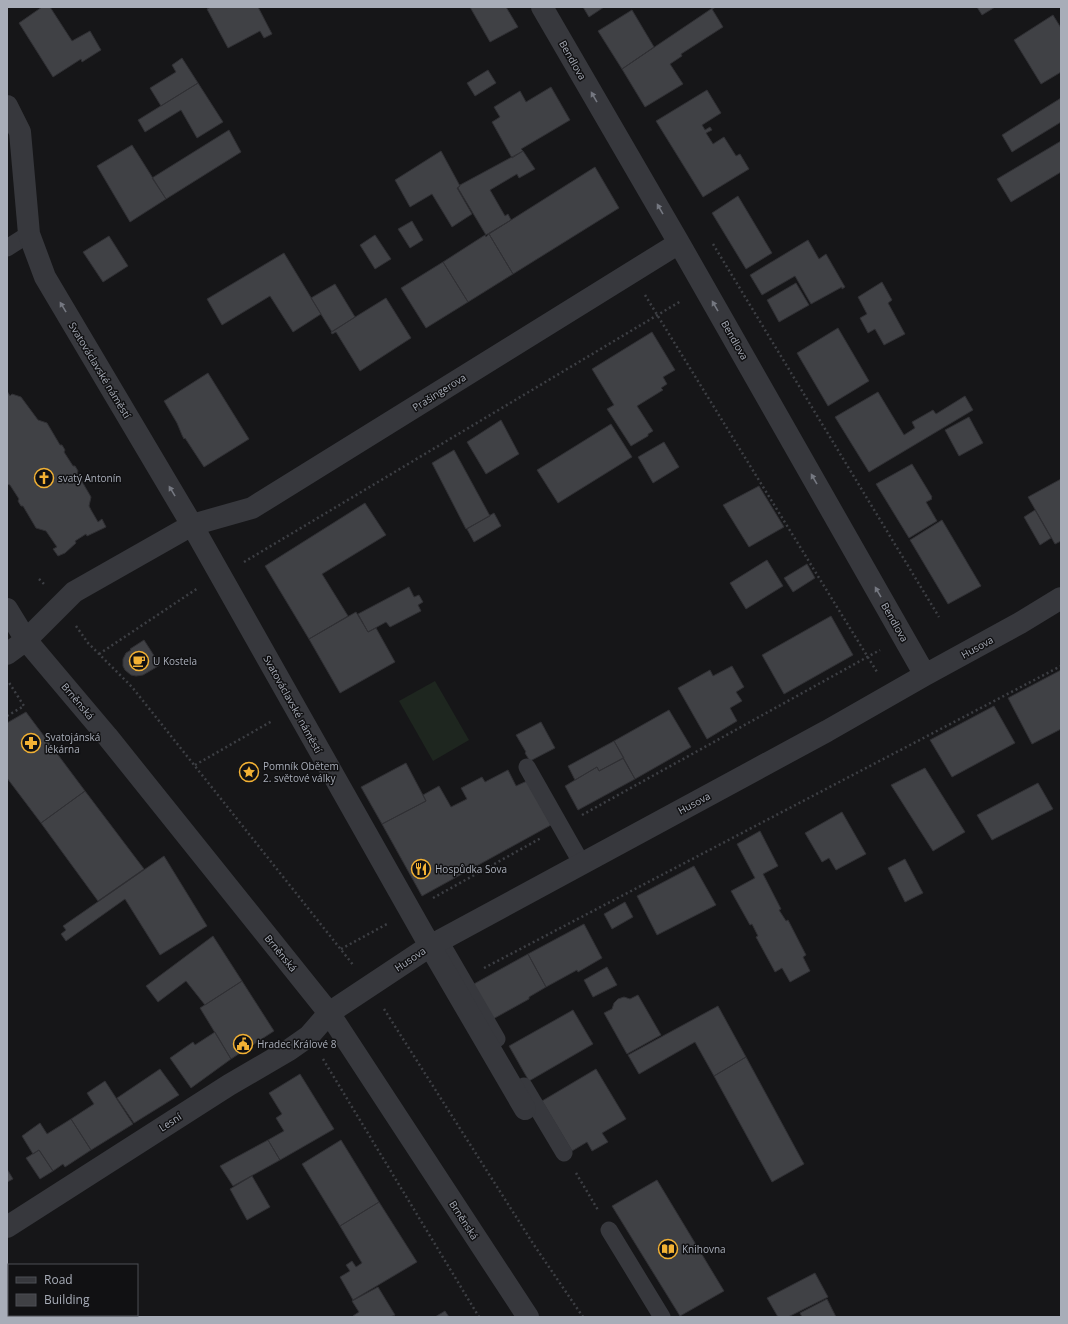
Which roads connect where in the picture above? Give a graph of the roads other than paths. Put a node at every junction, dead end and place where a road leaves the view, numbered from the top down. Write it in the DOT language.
graph roads {
  1 [pos="542,7"];
  2 [pos="7,106"];
  3 [pos="30,234"];
  4 [pos="679,243"];
  5 [pos="7,248"];
  6 [pos="192,524"];
  7 [pos="1061,598"];
  8 [pos="7,609"];
  9 [pos="26,640"];
  10 [pos="7,654"];
  11 [pos="925,675"];
  12 [pos="527,767"];
  13 [pos="582,864"];
  14 [pos="435,943"];
  15 [pos="329,1013"];
  16 [pos="525,1109"];
  17 [pos="564,1153"];
  18 [pos="7,1227"];
  19 [pos="609,1230"];
  20 [pos="528,1317"];
  21 [pos="662,1317"];
  4 -- 1 [label="street, Bendlova, one-way"];
  2 -- 3 [label="street, Svatováclavské náměstí"];
  3 -- 5 [label="lane"];
  6 -- 3 [label="street, Svatováclavské náměstí, one-way"];
  4 -- 6 [label="street, Prašingerova"];
  11 -- 4 [label="street, Bendlova, one-way"];
  6 -- 9 [label="street"];
  6 -- 14 [label="street, Svatováclavské náměstí"];
  7 -- 11 [label="street, Husova"];
  8 -- 9 [label="street, Brněnská"];
  9 -- 10 [label="street"];
  9 -- 15 [label="street, Brněnská"];
  11 -- 13 [label="street, Husova"];
  12 -- 13 [label="lane"];
  13 -- 14 [label="street, Husova"];
  14 -- 15 [label="street, Husova"];
  14 -- 16 [label="street, Svatováclavské náměstí"];
  14 -- 17 [label="lane"];
  15 -- 18 [label="street, Lesní"];
  15 -- 20 [label="street, Brněnská"];
  19 -- 21 [label="lane"];
}
